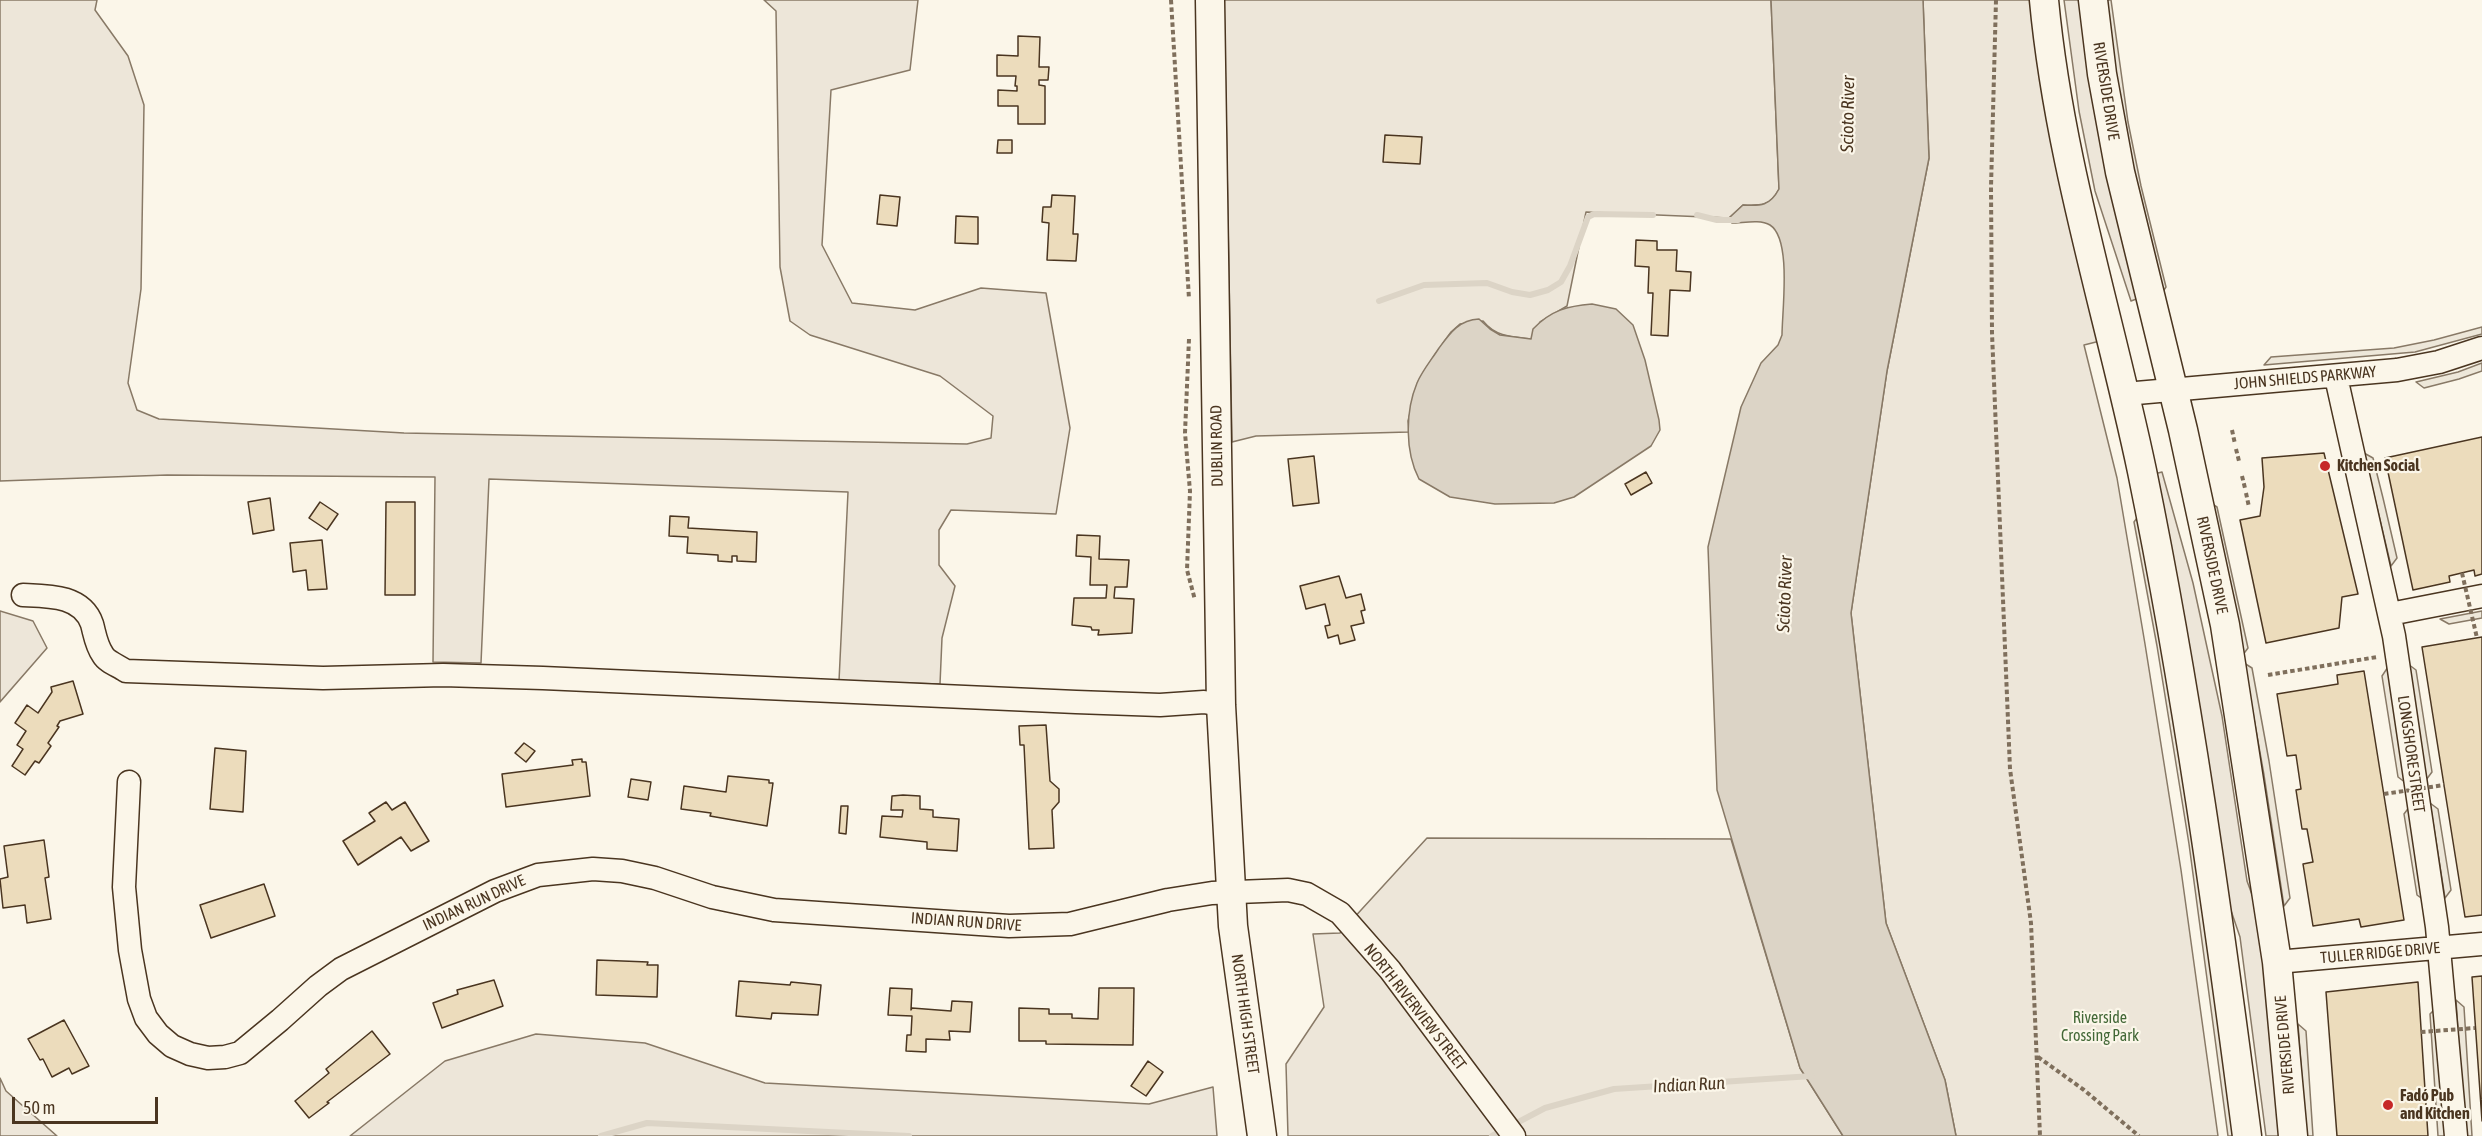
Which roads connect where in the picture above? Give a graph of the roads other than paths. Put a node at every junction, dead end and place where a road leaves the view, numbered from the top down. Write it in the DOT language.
graph roads {
  1 [pos="1210,0"];
  2 [pos="2044,0"];
  3 [pos="2093,0"];
  4 [pos="2482,348"];
  5 [pos="2336,377"];
  6 [pos="2172,389"];
  7 [pos="2125,394"];
  8 [pos="23,595"];
  9 [pos="2482,596"];
  10 [pos="2390,614"];
  11 [pos="1221,705"];
  12 [pos="129,782"];
  13 [pos="1230,892"];
  14 [pos="2482,944"];
  15 [pos="2440,948"];
  16 [pos="2277,962"];
  17 [pos="1262,1136"];
  18 [pos="1514,1136"];
  19 [pos="2247,1136"];
  20 [pos="2293,1136"];
  21 [pos="2456,1136"];
  1 -- 11 [label="main road, DUBLIN ROAD"];
  2 -- 7 [label="main road"];
  3 -- 6 [label="main road, RIVERSIDE DRIVE"];
  4 -- 5 [label="street, JOHN SHIELDS PARKWAY"];
  5 -- 6 [label="street, JOHN SHIELDS PARKWAY"];
  5 -- 10 [label="street, LONGSHORE STREET"];
  6 -- 7 [label="street, JOHN SHIELDS PARKWAY"];
  6 -- 16 [label="main road, RIVERSIDE DRIVE"];
  7 -- 19 [label="main road"];
  8 -- 11 [label="street"];
  9 -- 10 [label="street"];
  10 -- 15 [label="street, LONGSHORE STREET"];
  11 -- 13 [label="main road, DUBLIN ROAD"];
  12 -- 13 [label="street, INDIAN RUN DRIVE"];
  13 -- 17 [label="main road, NORTH HIGH STREET"];
  13 -- 18 [label="street, NORTH RIVERVIEW STREET"];
  14 -- 15 [label="street, TULLER RIDGE DRIVE"];
  15 -- 16 [label="street, TULLER RIDGE DRIVE"];
  15 -- 21 [label="street, LONGSHORE STREET"];
  16 -- 20 [label="main road, RIVERSIDE DRIVE"];
}
